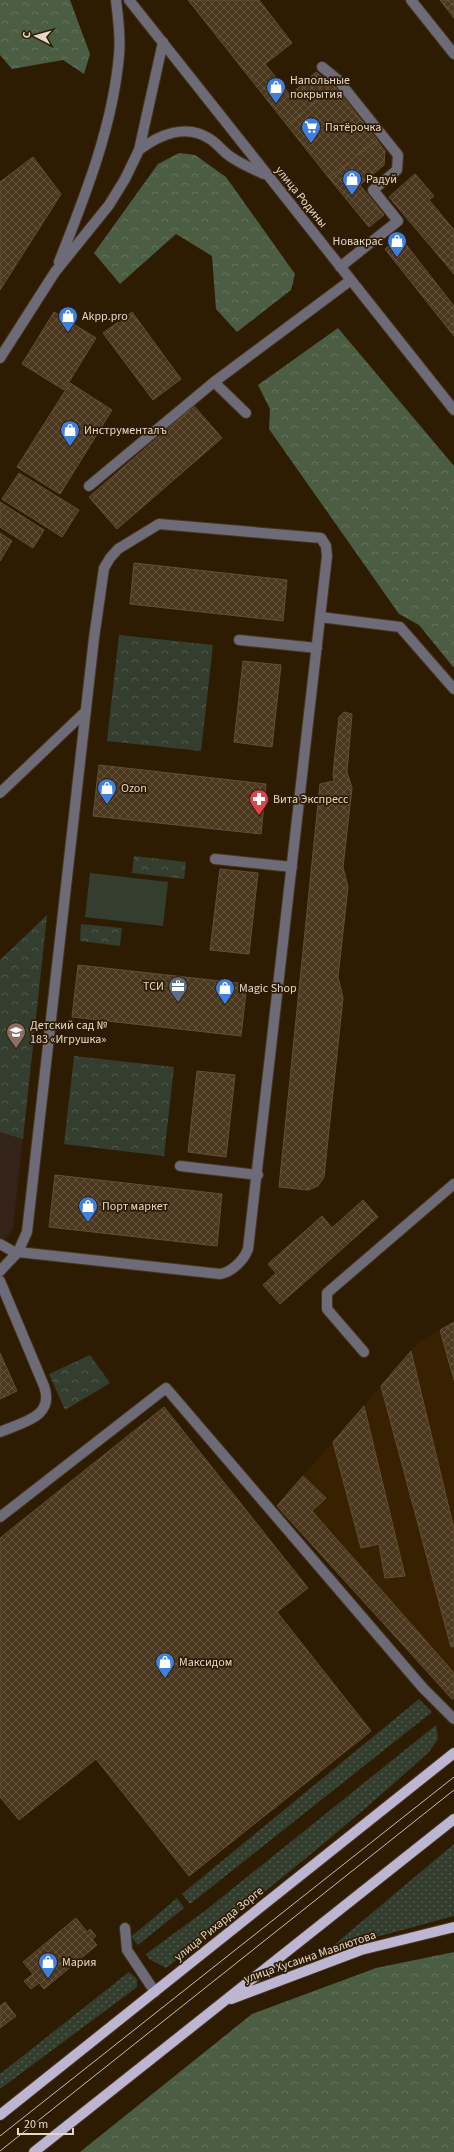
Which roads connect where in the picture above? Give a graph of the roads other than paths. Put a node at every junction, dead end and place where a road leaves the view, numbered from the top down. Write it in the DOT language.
graph roads {
  1 [pos="116,0"];
  2 [pos="411,0"];
  3 [pos="134,2"];
  4 [pos="163,42"];
  5 [pos="454,54"];
  6 [pos="322,67"];
  7 [pos="139,150"];
  8 [pos="267,175"];
  9 [pos="340,267"];
  10 [pos="55,272"];
  11 [pos="351,280"];
  12 [pos="0,358"];
  13 [pos="214,382"];
  14 [pos="454,410"];
  15 [pos="246,413"];
  16 [pos="89,486"];
  17 [pos="320,617"];
  18 [pos="239,640"];
  19 [pos="317,648"];
  20 [pos="454,690"];
  21 [pos="86,711"];
  22 [pos="0,793"];
  23 [pos="215,858"];
  24 [pos="292,867"];
  25 [pos="180,1166"];
  26 [pos="258,1175"];
  27 [pos="454,1184"];
  28 [pos="0,1244"];
  29 [pos="17,1252"];
  30 [pos="0,1270"];
  31 [pos="0,1281"];
  32 [pos="364,1352"];
  33 [pos="0,1432"];
  34 [pos="0,1517"];
  35 [pos="454,1719"];
  36 [pos="454,1754"];
  37 [pos="454,1819"];
  38 [pos="454,1927"];
  39 [pos="125,1928"];
  40 [pos="155,1992"];
  41 [pos="221,2002"];
  42 [pos="0,2115"];
  43 [pos="36,2152"];
  1 -- 10 [label="street"];
  2 -- 5 [label="street"];
  3 -- 4 [label="street, улица Родины"];
  4 -- 7 [label="street"];
  4 -- 8 [label="street, улица Родины"];
  6 -- 9 [label="street"];
  7 -- 8 [label="street"];
  7 -- 10 [label="street"];
  8 -- 9 [label="street, улица Родины"];
  9 -- 11 [label="street, улица Родины"];
  10 -- 12 [label="street"];
  11 -- 13 [label="street"];
  11 -- 14 [label="street, улица Родины"];
  13 -- 15 [label="street"];
  13 -- 16 [label="street"];
  17 -- 19 [label="street"];
  17 -- 20 [label="street"];
  17 -- 21 [label="street"];
  18 -- 19 [label="street"];
  19 -- 24 [label="street"];
  21 -- 22 [label="street"];
  21 -- 29 [label="street"];
  23 -- 24 [label="street"];
  24 -- 26 [label="street"];
  25 -- 26 [label="street"];
  26 -- 29 [label="street"];
  27 -- 32 [label="street"];
  28 -- 29 [label="street"];
  29 -- 30 [label="street"];
  31 -- 33 [label="street"];
  34 -- 35 [label="street"];
  36 -- 40 [label="main road, улица Рихарда Зорге"];
  37 -- 41 [label="main road"];
  38 -- 41 [label="main road, улица Хусаина Мавлютова"];
  39 -- 40 [label="street"];
  40 -- 42 [label="main road, улица Рихарда Зорге"];
  41 -- 43 [label="main road"];
}
